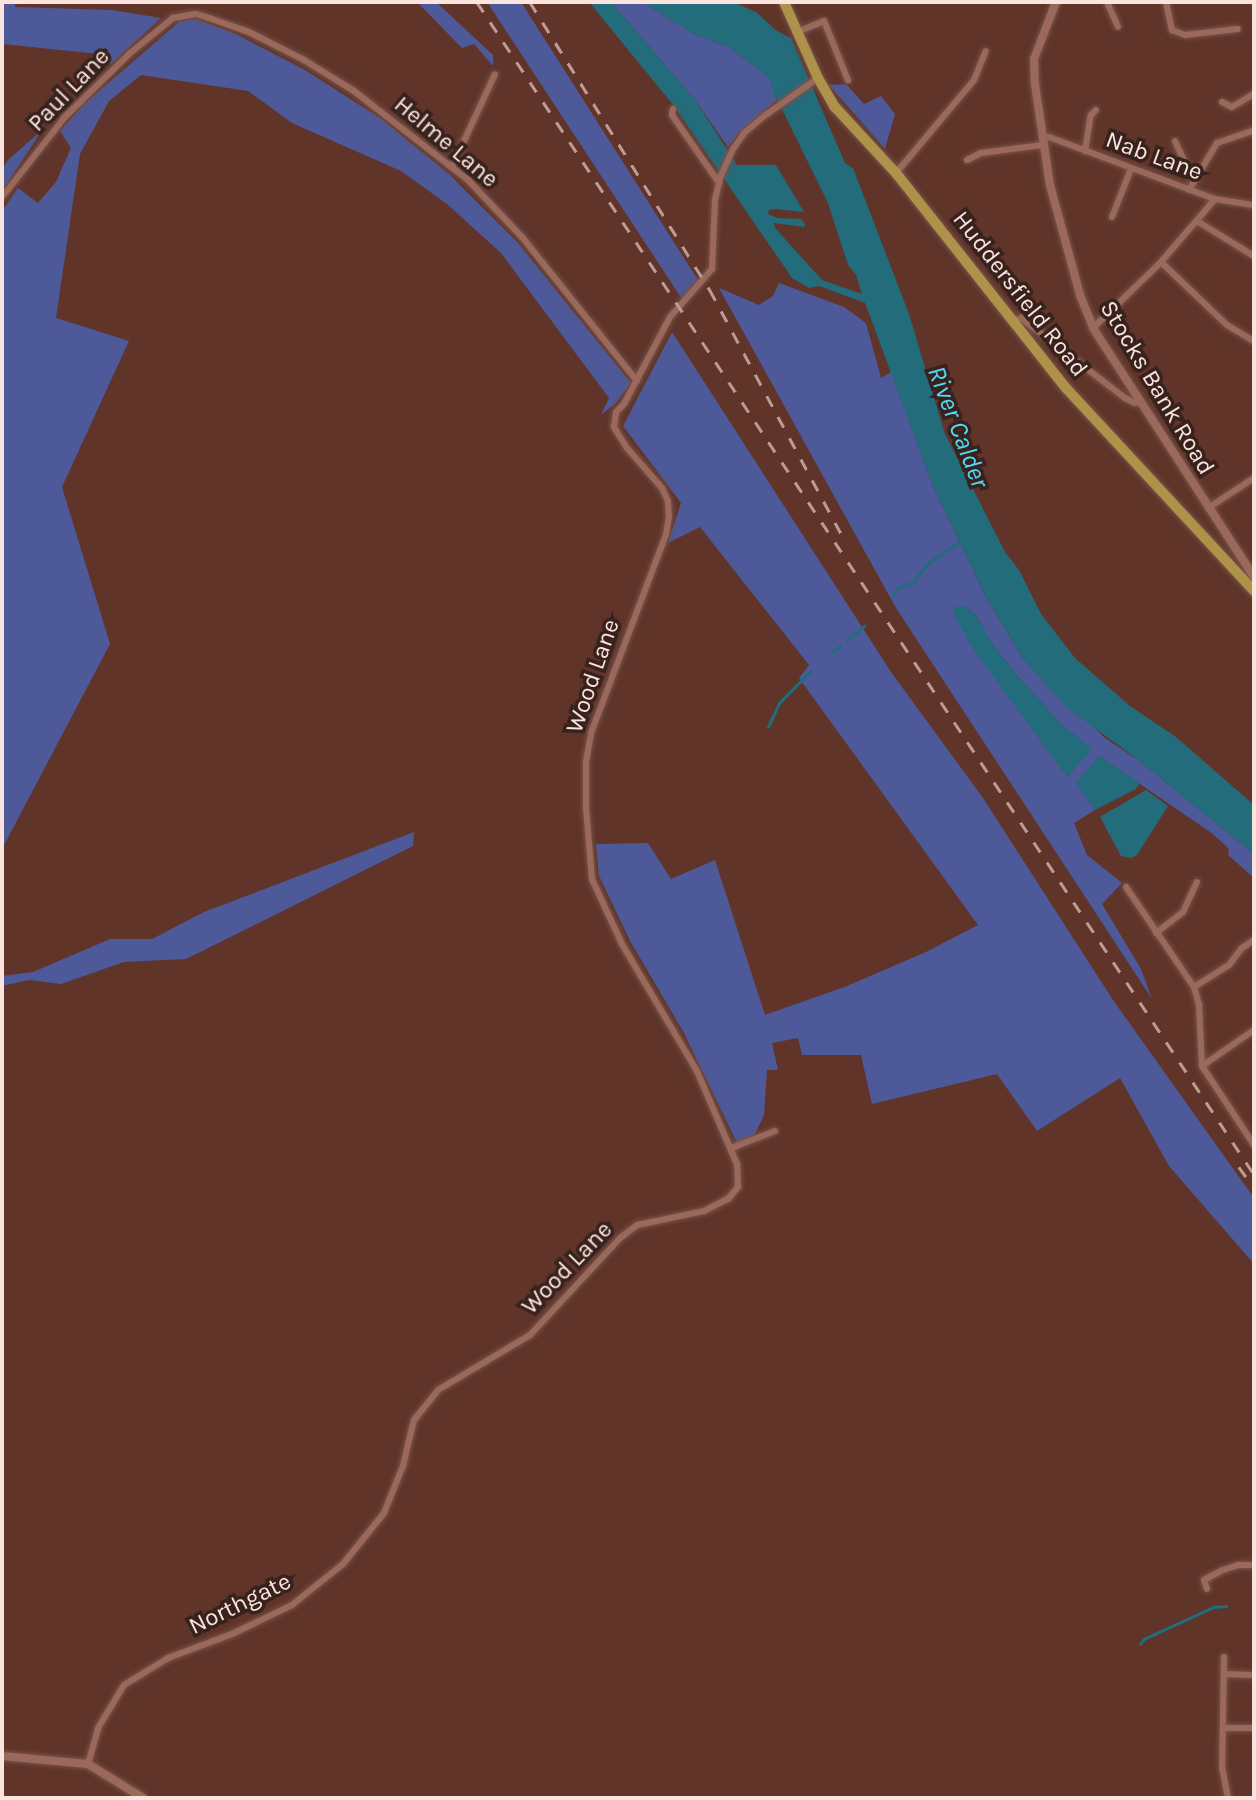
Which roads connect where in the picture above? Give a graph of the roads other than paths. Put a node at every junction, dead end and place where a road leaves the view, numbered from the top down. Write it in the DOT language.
graph roads {
  1 [pos="785,2"];
  2 [pos="1056,2"];
  3 [pos="1107,2"];
  4 [pos="1166,2"];
  5 [pos="173,18"];
  6 [pos="1118,27"];
  7 [pos="1238,29"];
  8 [pos="797,32"];
  9 [pos="986,51"];
  10 [pos="495,74"];
  11 [pos="815,80"];
  12 [pos="848,80"];
  13 [pos="1254,94"];
  14 [pos="1222,102"];
  15 [pos="673,109"];
  16 [pos="1097,110"];
  17 [pos="1254,130"];
  18 [pos="1043,141"];
  19 [pos="1175,141"];
  20 [pos="1085,150"];
  21 [pos="967,160"];
  22 [pos="452,167"];
  23 [pos="1131,169"];
  24 [pos="896,173"];
  25 [pos="1193,180"];
  26 [pos="720,181"];
  27 [pos="1189,190"];
  28 [pos="2,197"];
  29 [pos="1215,199"];
  30 [pos="1254,205"];
  31 [pos="1112,216"];
  32 [pos="1198,221"];
  33 [pos="1254,256"];
  34 [pos="1161,262"];
  35 [pos="1013,321"];
  36 [pos="1093,328"];
  37 [pos="1254,341"];
  38 [pos="637,381"];
  39 [pos="1140,401"];
  40 [pos="1254,478"];
  41 [pos="1208,508"];
  42 [pos="1254,577"];
  43 [pos="1254,591"];
  44 [pos="1197,883"];
  45 [pos="1126,887"];
  46 [pos="1156,933"];
  47 [pos="1254,940"];
  48 [pos="1194,987"];
  49 [pos="1254,1030"];
  50 [pos="1202,1066"];
  51 [pos="775,1131"];
  52 [pos="1254,1145"];
  53 [pos="731,1148"];
  54 [pos="438,1390"];
  55 [pos="1254,1565"];
  56 [pos="1207,1589"];
  57 [pos="1224,1657"];
  58 [pos="1224,1674"];
  59 [pos="1250,1675"];
  60 [pos="1224,1728"];
  61 [pos="1254,1728"];
  62 [pos="2,1756"];
  63 [pos="89,1764"];
  64 [pos="143,1798"];
  65 [pos="1228,1798"];
  1 -- 8 [label="highway, Huddersfield Road"];
  2 -- 18 [label="street, Stocks Bank Road"];
  3 -- 6 [label="street"];
  4 -- 7 [label="street"];
  5 -- 22 [label="street, Helme Lane"];
  5 -- 28 [label="street, Paul Lane"];
  8 -- 11 [label="highway, Huddersfield Road"];
  8 -- 12 [label="street"];
  9 -- 24 [label="street"];
  10 -- 22 [label="street"];
  11 -- 24 [label="highway, Huddersfield Road"];
  11 -- 26 [label="street, Wood Lane"];
  13 -- 14 [label="street"];
  15 -- 26 [label="street"];
  16 -- 20 [label="street"];
  17 -- 25 [label="street"];
  18 -- 20 [label="street, Nab Lane"];
  18 -- 21 [label="street"];
  18 -- 36 [label="street, Stocks Bank Road"];
  19 -- 25 [label="street"];
  20 -- 23 [label="street, Nab Lane"];
  22 -- 38 [label="street, Helme Lane"];
  23 -- 27 [label="street, Nab Lane"];
  23 -- 31 [label="street"];
  24 -- 35 [label="highway, Huddersfield Road"];
  25 -- 27 [label="street"];
  26 -- 38 [label="street, Wood Lane"];
  27 -- 29 [label="street, Nab Lane"];
  29 -- 30 [label="street, Nab Lane"];
  29 -- 32 [label="street"];
  32 -- 33 [label="street"];
  32 -- 34 [label="street"];
  34 -- 36 [label="street"];
  34 -- 37 [label="street"];
  35 -- 39 [label="street"];
  35 -- 43 [label="highway, Huddersfield Road"];
  36 -- 39 [label="street, Stocks Bank Road"];
  38 -- 53 [label="street, Wood Lane"];
  39 -- 41 [label="street, Stocks Bank Road"];
  40 -- 41 [label="street"];
  41 -- 42 [label="street, Stocks Bank Road"];
  44 -- 46 [label="street"];
  45 -- 46 [label="street"];
  46 -- 48 [label="street"];
  47 -- 48 [label="street"];
  48 -- 50 [label="street"];
  49 -- 50 [label="street"];
  50 -- 52 [label="street"];
  51 -- 53 [label="street"];
  53 -- 54 [label="street, Wood Lane"];
  54 -- 63 [label="street, Northgate"];
  55 -- 56 [label="street"];
  57 -- 58 [label="street"];
  58 -- 59 [label="street"];
  58 -- 60 [label="street"];
  60 -- 61 [label="street"];
  60 -- 65 [label="street"];
  62 -- 63 [label="street"];
  63 -- 64 [label="street"];
}
